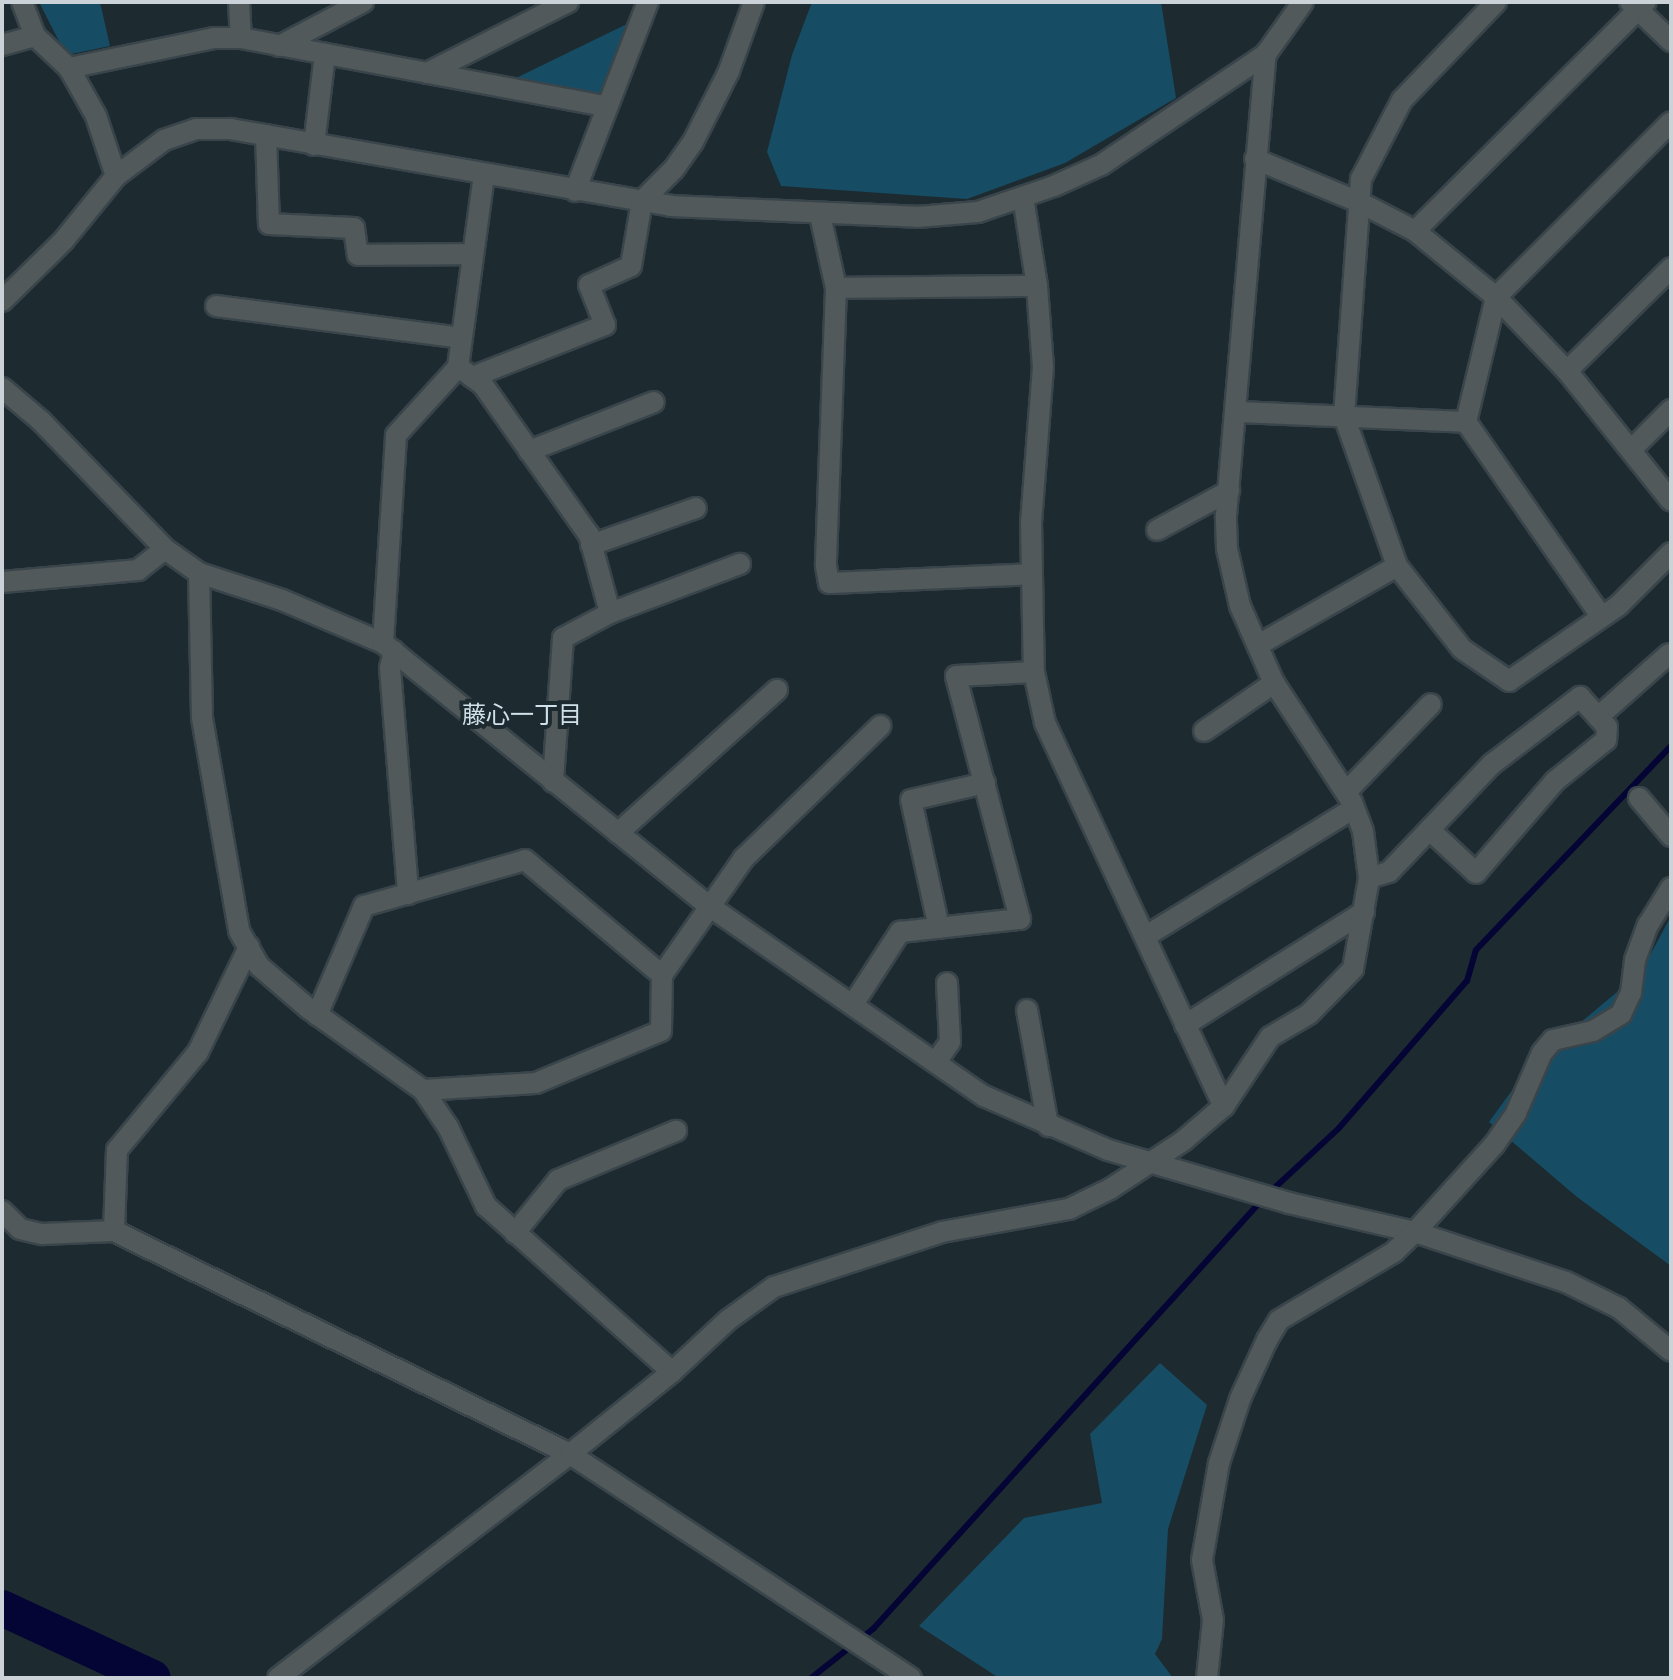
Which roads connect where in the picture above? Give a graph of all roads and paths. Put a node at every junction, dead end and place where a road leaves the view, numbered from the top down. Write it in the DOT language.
graph roads {
  1 [pos="239,2"];
  2 [pos="363,2"];
  3 [pos="568,2"];
  4 [pos="648,2"];
  5 [pos="754,2"];
  6 [pos="1303,2"];
  7 [pos="1496,2"];
  8 [pos="20,4"];
  9 [pos="1638,5"];
  10 [pos="35,36"];
  11 [pos="241,38"];
  12 [pos="1671,41"];
  13 [pos="2,45"];
  14 [pos="279,46"];
  15 [pos="325,54"];
  16 [pos="1266,54"];
  17 [pos="69,68"];
  18 [pos="427,73"];
  19 [pos="606,106"];
  20 [pos="1671,122"];
  21 [pos="266,135"];
  22 [pos="314,145"];
  23 [pos="1255,159"];
  24 [pos="484,174"];
  25 [pos="116,176"];
  26 [pos="575,191"];
  27 [pos="1023,197"];
  28 [pos="642,201"];
  29 [pos="1359,202"];
  30 [pos="820,215"];
  31 [pos="1415,231"];
  32 [pos="473,254"];
  33 [pos="1671,268"];
  34 [pos="1037,286"];
  35 [pos="836,288"];
  36 [pos="1496,297"];
  37 [pos="2,301"];
  38 [pos="216,306"];
  39 [pos="461,338"];
  40 [pos="1567,371"];
  41 [pos="465,372"];
  42 [pos="2,388"];
  43 [pos="654,402"];
  44 [pos="1671,410"];
  45 [pos="1238,412"];
  46 [pos="1344,416"];
  47 [pos="1466,422"];
  48 [pos="1631,450"];
  49 [pos="529,451"];
  50 [pos="1229,491"];
  51 [pos="1671,501"];
  52 [pos="696,508"];
  53 [pos="1157,530"];
  54 [pos="591,545"];
  55 [pos="165,549"];
  56 [pos="1671,553"];
  57 [pos="740,564"];
  58 [pos="1397,566"];
  59 [pos="199,573"];
  60 [pos="1032,574"];
  61 [pos="2,582"];
  62 [pos="610,613"];
  63 [pos="1601,616"];
  64 [pos="1258,645"];
  65 [pos="388,647"];
  66 [pos="1669,654"];
  67 [pos="1034,672"];
  68 [pos="1274,683"];
  69 [pos="777,690"];
  70 [pos="1431,704"];
  71 [pos="1598,717"];
  72 [pos="880,726"];
  73 [pos="1204,731"];
  74 [pos="553,782"];
  75 [pos="985,783"];
  76 [pos="1639,798"];
  77 [pos="1350,800"];
  78 [pos="1432,832"];
  79 [pos="618,833"];
  80 [pos="1671,836"];
  81 [pos="1369,878"];
  82 [pos="1671,888"];
  83 [pos="408,894"];
  84 [pos="712,908"];
  85 [pos="1364,912"];
  86 [pos="939,928"];
  87 [pos="1146,936"];
  88 [pos="249,947"];
  89 [pos="662,975"];
  90 [pos="947,983"];
  91 [pos="854,1003"];
  92 [pos="1027,1010"];
  93 [pos="317,1015"];
  94 [pos="1185,1025"];
  95 [pos="936,1062"];
  96 [pos="423,1090"];
  97 [pos="1224,1106"];
  98 [pos="1048,1126"];
  99 [pos="676,1131"];
  100 [pos="1152,1161"];
  101 [pos="2,1211"];
  102 [pos="114,1231"];
  103 [pos="1415,1232"];
  104 [pos="515,1233"];
  105 [pos="1671,1351"];
  106 [pos="672,1372"];
  107 [pos="570,1454"];
  108 [pos="278,1678"];
  109 [pos="911,1678"];
  110 [pos="1207,1678"];
  1 -- 11 [label="street"];
  2 -- 14 [label="street"];
  3 -- 18 [label="street"];
  4 -- 19 [label="street"];
  5 -- 28 [label="street"];
  6 -- 16 [label="street"];
  7 -- 29 [label="street"];
  8 -- 10 [label="street"];
  9 -- 12 [label="street"];
  9 -- 31 [label="street"];
  10 -- 13 [label="street"];
  10 -- 17 [label="street"];
  11 -- 14 [label="street"];
  11 -- 17 [label="street"];
  14 -- 15 [label="street"];
  15 -- 18 [label="street"];
  15 -- 22 [label="street"];
  16 -- 23 [label="street"];
  16 -- 27 [label="street"];
  17 -- 25 [label="street"];
  18 -- 19 [label="street"];
  19 -- 26 [label="street"];
  20 -- 36 [label="street"];
  21 -- 22 [label="street"];
  21 -- 25 [label="street"];
  21 -- 32 [label="street"];
  22 -- 24 [label="street"];
  23 -- 29 [label="street"];
  23 -- 45 [label="street"];
  24 -- 26 [label="street"];
  24 -- 32 [label="street"];
  25 -- 37 [label="street"];
  26 -- 28 [label="street"];
  27 -- 30 [label="street"];
  27 -- 34 [label="street"];
  28 -- 30 [label="street"];
  28 -- 41 [label="street"];
  29 -- 31 [label="street"];
  29 -- 46 [label="street"];
  30 -- 35 [label="street"];
  31 -- 36 [label="street"];
  32 -- 39 [label="street"];
  33 -- 40 [label="street"];
  34 -- 35 [label="street"];
  34 -- 60 [label="street"];
  35 -- 60 [label="street"];
  36 -- 40 [label="street"];
  36 -- 47 [label="street"];
  38 -- 39 [label="street"];
  39 -- 41 [label="street"];
  40 -- 48 [label="street"];
  41 -- 49 [label="street"];
  41 -- 65 [label="street"];
  42 -- 55 [label="street"];
  43 -- 49 [label="street"];
  44 -- 48 [label="street"];
  45 -- 46 [label="street"];
  45 -- 50 [label="street"];
  46 -- 47 [label="street"];
  46 -- 58 [label="street"];
  47 -- 63 [label="street"];
  48 -- 51 [label="street"];
  49 -- 54 [label="street"];
  50 -- 53 [label="street"];
  50 -- 64 [label="street"];
  52 -- 54 [label="street"];
  54 -- 62 [label="street"];
  55 -- 59 [label="street"];
  55 -- 61 [label="street"];
  56 -- 63 [label="street"];
  57 -- 62 [label="street"];
  58 -- 63 [label="street"];
  58 -- 64 [label="street"];
  59 -- 65 [label="street"];
  59 -- 88 [label="street"];
  60 -- 67 [label="street"];
  62 -- 74 [label="street"];
  64 -- 68 [label="street"];
  65 -- 74 [label="street"];
  65 -- 83 [label="street"];
  66 -- 71 [label="street"];
  67 -- 75 [label="street"];
  67 -- 87 [label="street"];
  68 -- 73 [label="street"];
  68 -- 77 [label="street"];
  69 -- 79 [label="street"];
  70 -- 77 [label="street"];
  71 -- 78 [label="street"];
  71 -- 78 [label="street"];
  72 -- 84 [label="street"];
  74 -- 79 [label="street"];
  75 -- 86 [label="street"];
  75 -- 86 [label="street"];
  76 -- 80 [label="street"];
  77 -- 81 [label="street"];
  77 -- 87 [label="street"];
  78 -- 81 [label="street"];
  79 -- 84 [label="street"];
  81 -- 85 [label="street"];
  82 -- 103 [label="street"];
  83 -- 89 [label="street"];
  83 -- 93 [label="street"];
  84 -- 89 [label="street"];
  84 -- 91 [label="street"];
  85 -- 94 [label="street"];
  85 -- 97 [label="street"];
  86 -- 91 [label="street"];
  87 -- 94 [label="street"];
  88 -- 93 [label="street"];
  88 -- 102 [label="street"];
  89 -- 96 [label="street"];
  90 -- 95 [label="street"];
  91 -- 95 [label="street"];
  92 -- 98 [label="street"];
  93 -- 96 [label="street"];
  94 -- 97 [label="street"];
  95 -- 98 [label="street"];
  96 -- 104 [label="street"];
  97 -- 100 [label="street"];
  98 -- 100 [label="street"];
  99 -- 104 [label="street"];
  100 -- 103 [label="street"];
  100 -- 106 [label="street"];
  101 -- 102 [label="street"];
  102 -- 107 [label="street"];
  103 -- 105 [label="street"];
  103 -- 110 [label="street"];
  104 -- 106 [label="street"];
  106 -- 107 [label="street"];
  107 -- 108 [label="street"];
  107 -- 109 [label="street"];
}
